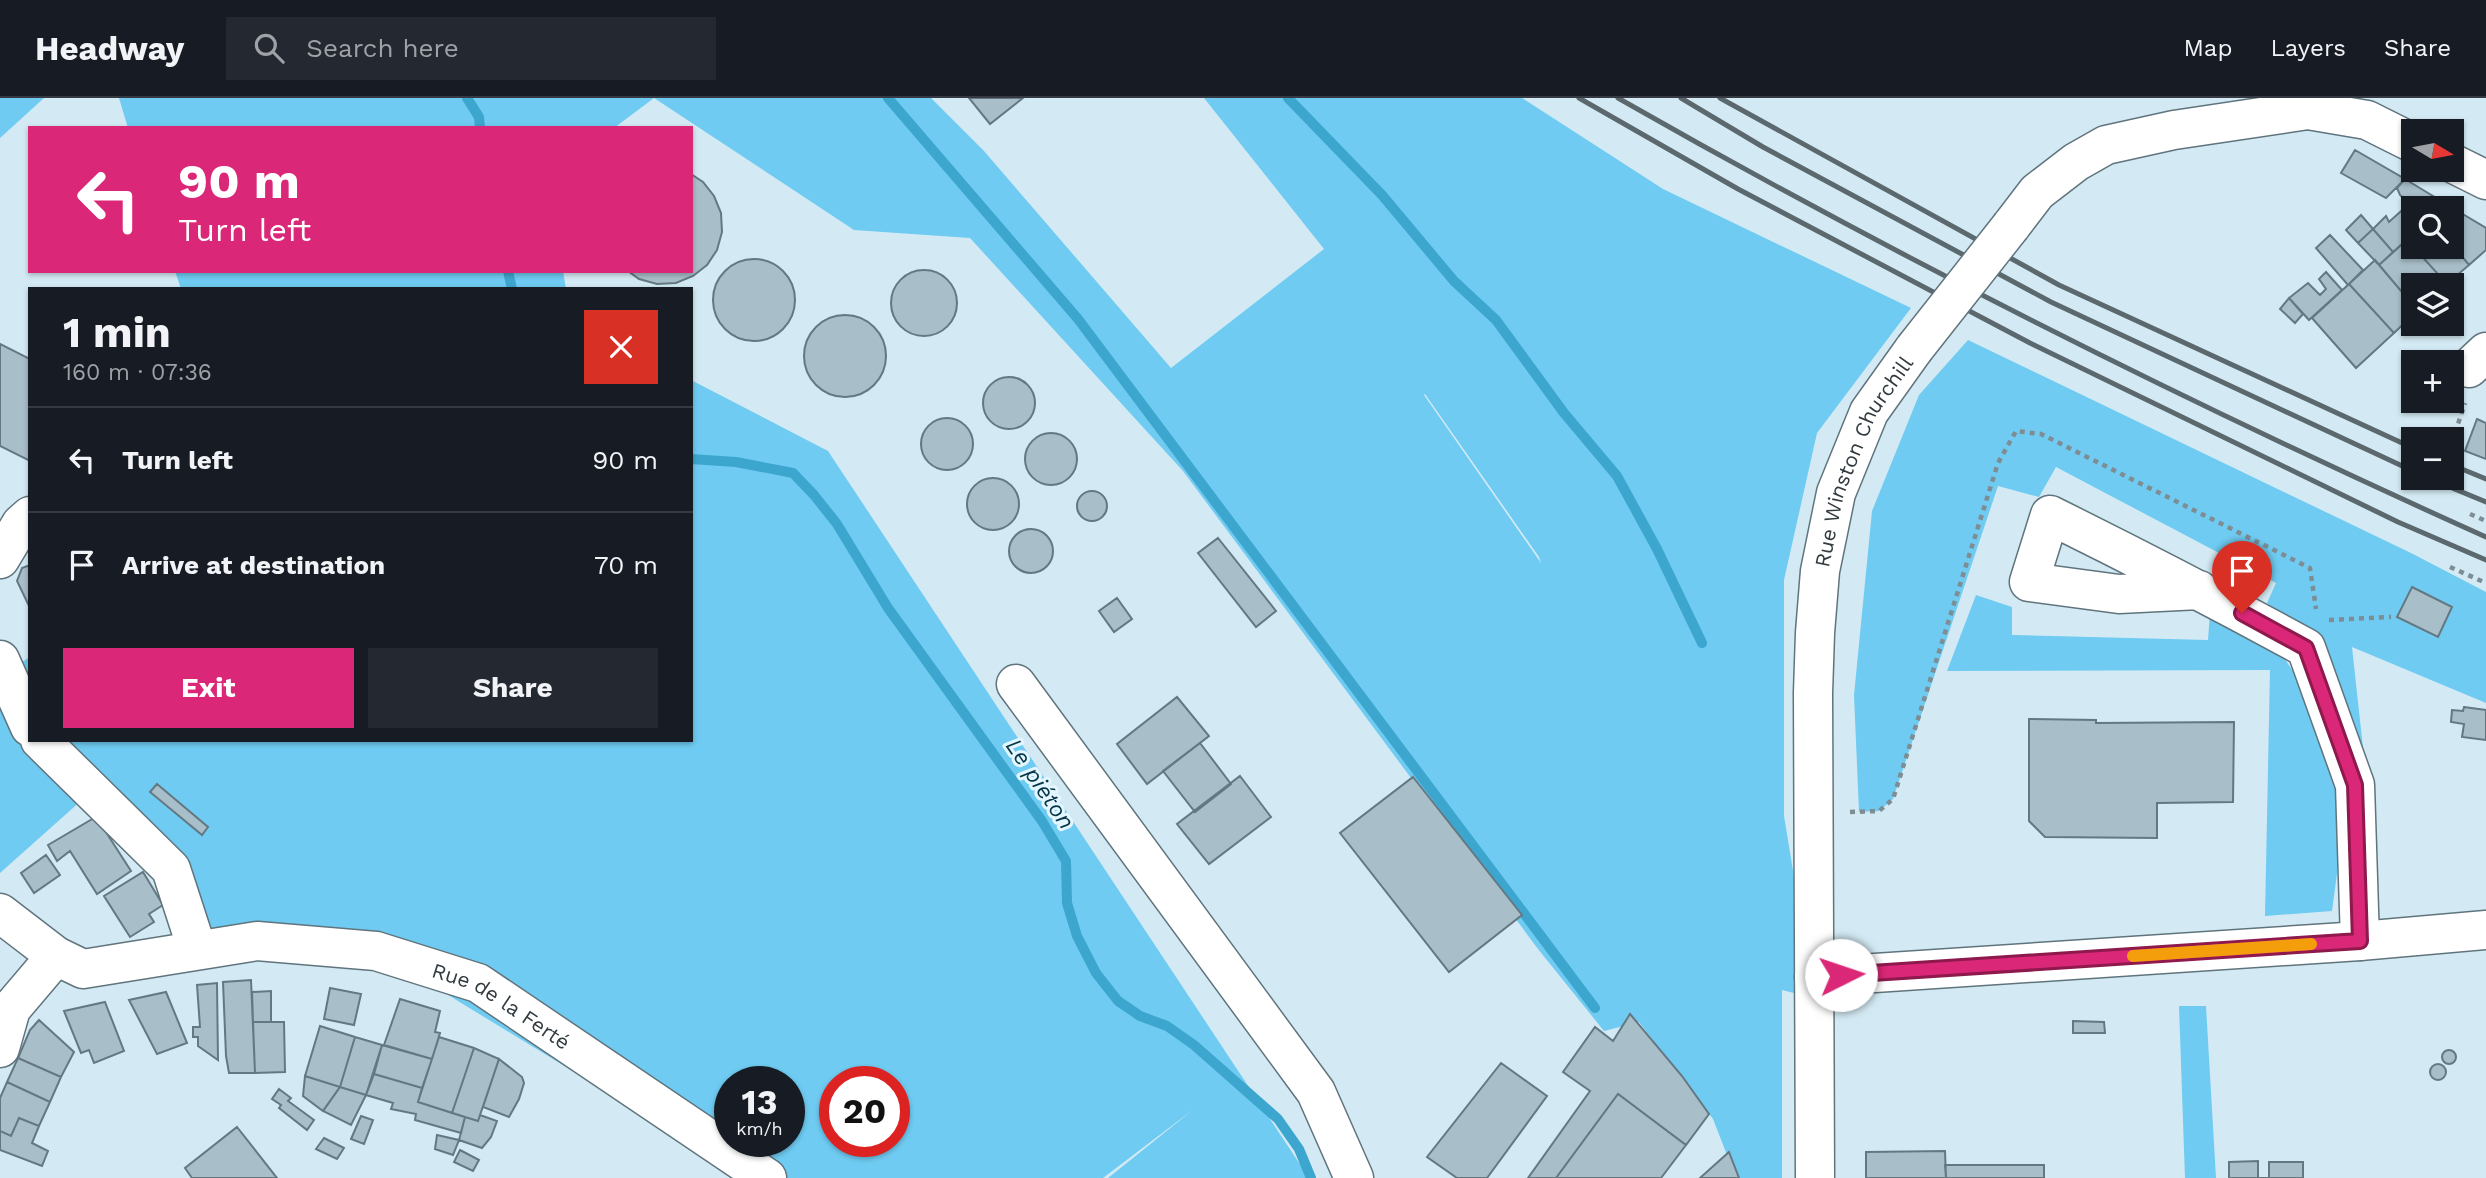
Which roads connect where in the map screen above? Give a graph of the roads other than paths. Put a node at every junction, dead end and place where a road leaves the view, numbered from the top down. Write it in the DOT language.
graph roads {
  1 [pos="2262,108"];
  2 [pos="2401,137"];
  3 [pos="2464,169"];
  4 [pos="2486,180"];
  5 [pos="28,518"];
  6 [pos="0,559"];
  7 [pos="2199,590"];
  8 [pos="0,660"];
  9 [pos="1016,684"];
  10 [pos="28,723"];
  11 [pos="42,742"];
  12 [pos="0,912"];
  13 [pos="2486,930"];
  14 [pos="2360,941"];
  15 [pos="197,949"];
  16 [pos="56,956"];
  17 [pos="1814,977"];
  18 [pos="0,1048"];
  19 [pos="767,1178"];
  20 [pos="1354,1178"];
  21 [pos="1815,1178"];
  1 -- 2 [label="main road, Rue Winston Churchill"];
  1 -- 17 [label="main road, Rue Winston Churchill, bridge"];
  3 -- 4 [label="main road"];
  5 -- 6 [label="main road"];
  7 -- 14 [label="main road"];
  8 -- 10 [label="main road"];
  9 -- 20 [label="main road"];
  11 -- 15 [label="main road"];
  12 -- 16 [label="main road, Rue de la Ferté"];
  13 -- 14 [label="main road"];
  14 -- 17 [label="main road"];
  15 -- 16 [label="main road, Rue de la Ferté"];
  15 -- 19 [label="main road, Rue de la Ferté"];
  16 -- 18 [label="main road"];
  17 -- 21 [label="main road, Rue Winston Churchill"];
}
